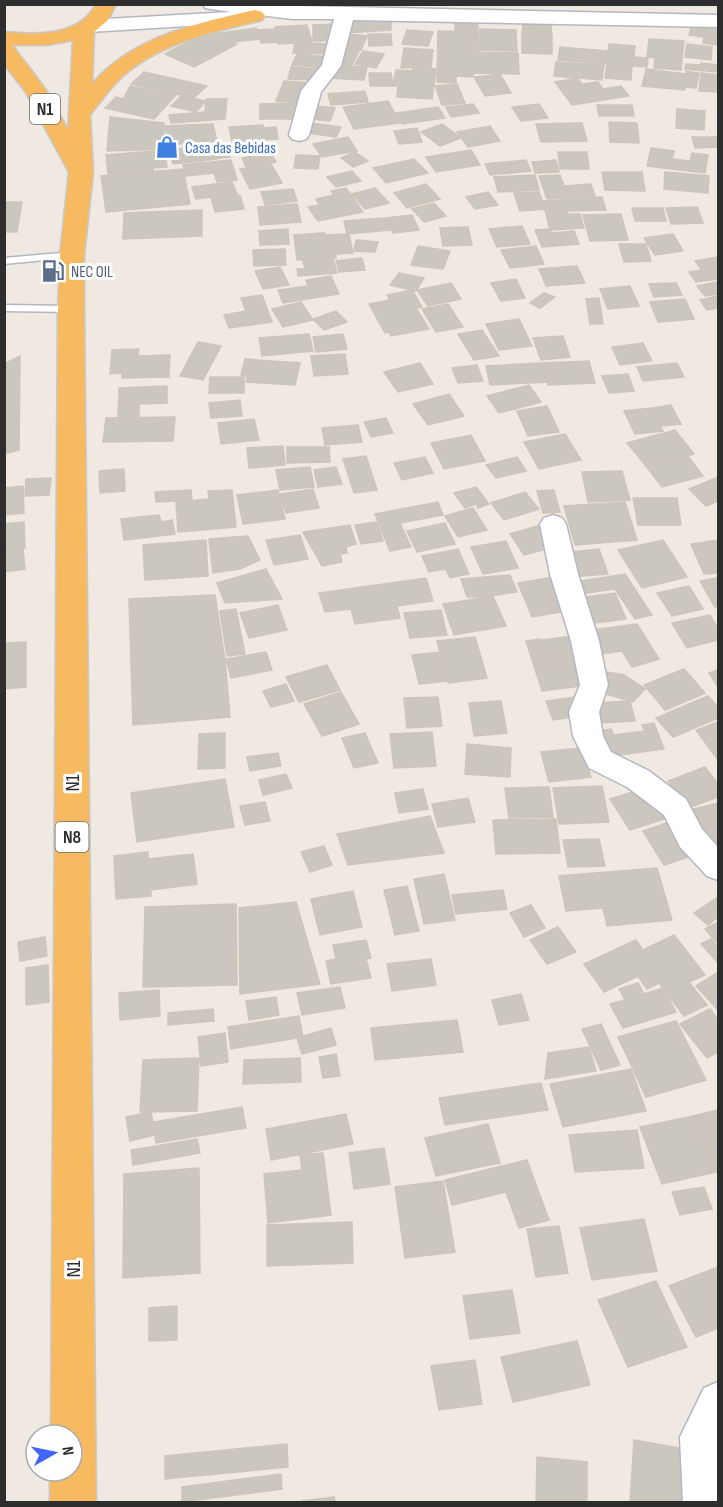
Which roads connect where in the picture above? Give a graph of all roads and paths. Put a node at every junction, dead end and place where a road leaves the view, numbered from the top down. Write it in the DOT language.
graph roads {
  1 [pos="106,4"];
  2 [pos="212,4"];
  3 [pos="464,10"];
  4 [pos="293,13"];
  5 [pos="345,14"];
  6 [pos="255,16"];
  7 [pos="718,21"];
  8 [pos="86,28"];
  9 [pos="4,38"];
  10 [pos="4,49"];
  11 [pos="79,114"];
  12 [pos="299,135"];
  13 [pos="81,172"];
  14 [pos="72,255"];
  15 [pos="4,261"];
  16 [pos="4,308"];
  17 [pos="71,309"];
  18 [pos="553,524"];
  19 [pos="718,867"];
  20 [pos="718,1402"];
  21 [pos="73,1503"];
  22 [pos="704,1503"];
  1 -- 8 [label="highway"];
  2 -- 4 [label="street"];
  3 -- 5 [label="street"];
  3 -- 7 [label="street"];
  4 -- 5 [label="street"];
  4 -- 6 [label="street"];
  5 -- 12 [label="street"];
  6 -- 8 [label="street"];
  6 -- 11 [label="highway"];
  8 -- 9 [label="highway"];
  8 -- 11 [label="highway, N1"];
  10 -- 13 [label="highway, N1"];
  11 -- 13 [label="highway, N1"];
  13 -- 14 [label="highway, N1 / N8"];
  14 -- 15 [label="lane"];
  14 -- 17 [label="highway, N1 / N8"];
  16 -- 17 [label="lane"];
  17 -- 21 [label="highway, N1 / N8"];
  18 -- 19 [label="street"];
  20 -- 22 [label="street"];
}
